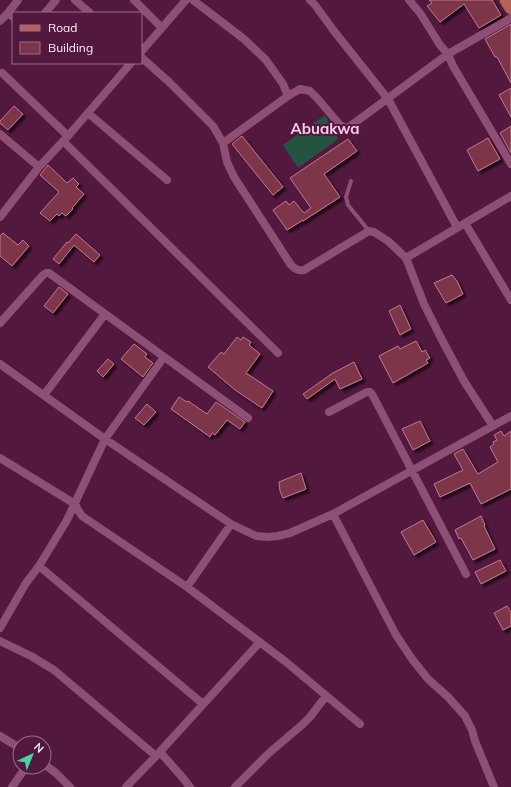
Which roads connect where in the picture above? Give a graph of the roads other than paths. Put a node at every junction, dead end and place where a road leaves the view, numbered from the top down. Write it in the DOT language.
graph roads {
  1 [pos="18,0"];
  2 [pos="56,0"];
  3 [pos="75,0"];
  4 [pos="134,0"];
  5 [pos="186,0"];
  6 [pos="193,0"];
  7 [pos="310,0"];
  8 [pos="408,0"];
  9 [pos="506,0"];
  10 [pos="511,8"];
  11 [pos="46,12"];
  12 [pos="89,12"];
  13 [pos="5,16"];
  14 [pos="511,18"];
  15 [pos="162,28"];
  16 [pos="142,51"];
  17 [pos="448,54"];
  18 [pos="142,58"];
  19 [pos="130,64"];
  20 [pos="2,73"];
  21 [pos="288,96"];
  22 [pos="388,99"];
  23 [pos="88,113"];
  24 [pos="0,134"];
  25 [pos="65,138"];
  26 [pos="223,143"];
  27 [pos="511,164"];
  28 [pos="39,167"];
  29 [pos="167,180"];
  30 [pos="351,181"];
  31 [pos="511,196"];
  32 [pos="0,217"];
  33 [pos="465,223"];
  34 [pos="457,227"];
  35 [pos="369,232"];
  36 [pos="406,258"];
  37 [pos="511,300"];
  38 [pos="105,314"];
  39 [pos="0,324"];
  40 [pos="278,353"];
  41 [pos="164,357"];
  42 [pos="0,364"];
  43 [pos="44,396"];
  44 [pos="329,412"];
  45 [pos="511,416"];
  46 [pos="248,418"];
  47 [pos="493,426"];
  48 [pos="105,439"];
  49 [pos="0,458"];
  50 [pos="412,470"];
  51 [pos="75,504"];
  52 [pos="333,514"];
  53 [pos="231,524"];
  54 [pos="39,566"];
  55 [pos="466,574"];
  56 [pos="187,587"];
  57 [pos="0,628"];
  58 [pos="0,641"];
  59 [pos="260,642"];
  60 [pos="326,696"];
  61 [pos="203,704"];
  62 [pos="360,724"];
  63 [pos="0,736"];
  64 [pos="12,743"];
  65 [pos="158,754"];
  66 [pos="52,770"];
  67 [pos="20,775"];
  68 [pos="12,787"];
  69 [pos="70,787"];
  70 [pos="126,787"];
  71 [pos="190,787"];
  72 [pos="235,787"];
  73 [pos="494,787"];
  1 -- 13 [label="street"];
  2 -- 11 [label="street"];
  3 -- 12 [label="street"];
  4 -- 15 [label="street"];
  5 -- 15 [label="street"];
  6 -- 21 [label="street"];
  7 -- 22 [label="street"];
  8 -- 17 [label="street"];
  9 -- 10 [label="main road"];
  14 -- 17 [label="street"];
  15 -- 16 [label="street"];
  17 -- 22 [label="street"];
  17 -- 27 [label="street"];
  18 -- 26 [label="street"];
  19 -- 23 [label="street"];
  20 -- 25 [label="street"];
  21 -- 22 [label="street"];
  21 -- 26 [label="street"];
  22 -- 34 [label="street"];
  23 -- 25 [label="street"];
  23 -- 29 [label="street"];
  24 -- 28 [label="street"];
  25 -- 28 [label="street"];
  25 -- 40 [label="street"];
  26 -- 35 [label="street"];
  28 -- 32 [label="street"];
  30 -- 35 [label="lane"];
  31 -- 33 [label="street"];
  33 -- 34 [label="street"];
  33 -- 37 [label="street"];
  34 -- 36 [label="street"];
  35 -- 36 [label="street"];
  36 -- 47 [label="street"];
  38 -- 39 [label="street"];
  38 -- 41 [label="street"];
  38 -- 43 [label="street"];
  41 -- 46 [label="street"];
  41 -- 48 [label="street"];
  42 -- 43 [label="street"];
  43 -- 48 [label="street"];
  44 -- 50 [label="street"];
  45 -- 47 [label="street"];
  47 -- 50 [label="street"];
  48 -- 51 [label="street"];
  48 -- 53 [label="street"];
  49 -- 51 [label="street"];
  50 -- 52 [label="street"];
  50 -- 55 [label="street"];
  51 -- 54 [label="street"];
  51 -- 56 [label="street"];
  52 -- 53 [label="street"];
  52 -- 73 [label="street"];
  53 -- 56 [label="street"];
  54 -- 57 [label="street"];
  54 -- 61 [label="street"];
  56 -- 59 [label="street"];
  58 -- 65 [label="street"];
  59 -- 60 [label="street"];
  59 -- 61 [label="street"];
  60 -- 62 [label="street"];
  60 -- 72 [label="street"];
  61 -- 65 [label="street"];
  63 -- 64 [label="street"];
  65 -- 70 [label="street"];
  65 -- 71 [label="street"];
  66 -- 69 [label="street"];
  67 -- 68 [label="street"];
}
